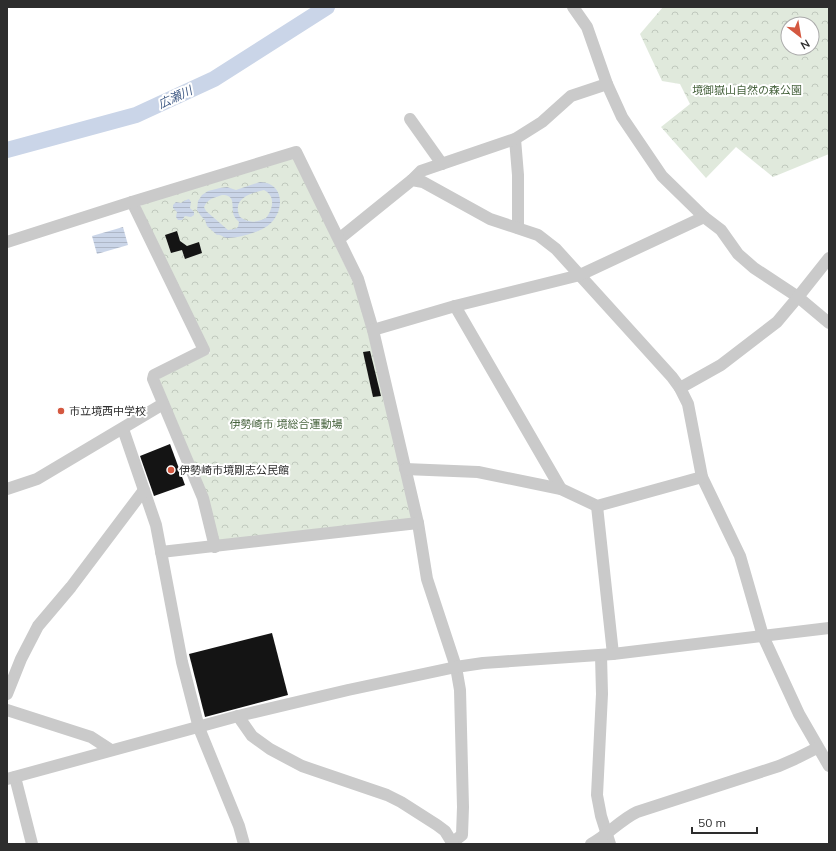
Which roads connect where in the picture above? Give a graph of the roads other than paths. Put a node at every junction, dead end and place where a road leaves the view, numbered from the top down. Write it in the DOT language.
graph roads {
  1 [pos="573,7"];
  2 [pos="607,84"];
  3 [pos="410,119"];
  4 [pos="515,139"];
  5 [pos="442,164"];
  6 [pos="412,180"];
  7 [pos="132,202"];
  8 [pos="704,218"];
  9 [pos="518,228"];
  10 [pos="339,239"];
  11 [pos="7,242"];
  12 [pos="829,258"];
  13 [pos="580,275"];
  14 [pos="798,297"];
  15 [pos="455,306"];
  16 [pos="829,323"];
  17 [pos="372,330"];
  18 [pos="680,388"];
  19 [pos="163,404"];
  20 [pos="123,429"];
  21 [pos="404,469"];
  22 [pos="702,477"];
  23 [pos="7,489"];
  24 [pos="562,489"];
  25 [pos="144,490"];
  26 [pos="597,506"];
  27 [pos="418,523"];
  28 [pos="215,546"];
  29 [pos="161,552"];
  30 [pos="829,628"];
  31 [pos="763,636"];
  32 [pos="607,654"];
  33 [pos="456,667"];
  34 [pos="7,694"];
  35 [pos="7,710"];
  36 [pos="238,716"];
  37 [pos="198,728"];
  38 [pos="817,748"];
  39 [pos="111,750"];
  40 [pos="829,766"];
  41 [pos="11,778"];
  42 [pos="608,839"];
  43 [pos="453,843"];
  44 [pos="32,844"];
  45 [pos="244,844"];
  46 [pos="591,844"];
  1 -- 2 [label="street"];
  2 -- 4 [label="street"];
  2 -- 8 [label="street"];
  3 -- 5 [label="street"];
  4 -- 5 [label="street"];
  4 -- 9 [label="street"];
  5 -- 6 [label="street"];
  6 -- 9 [label="street"];
  6 -- 10 [label="street"];
  7 -- 10 [label="street"];
  7 -- 11 [label="street"];
  7 -- 19 [label="street"];
  8 -- 13 [label="street"];
  8 -- 14 [label="street"];
  9 -- 13 [label="street"];
  10 -- 17 [label="street"];
  12 -- 14 [label="street"];
  13 -- 15 [label="street"];
  13 -- 18 [label="street"];
  14 -- 16 [label="street"];
  14 -- 18 [label="street"];
  15 -- 17 [label="street"];
  15 -- 24 [label="street"];
  17 -- 21 [label="street"];
  18 -- 22 [label="street"];
  19 -- 20 [label="street"];
  19 -- 28 [label="street"];
  20 -- 23 [label="street"];
  20 -- 25 [label="street"];
  21 -- 24 [label="street"];
  21 -- 27 [label="street"];
  22 -- 26 [label="street"];
  22 -- 31 [label="street"];
  24 -- 26 [label="street"];
  25 -- 29 [label="street"];
  25 -- 34 [label="street"];
  26 -- 32 [label="street"];
  27 -- 28 [label="street"];
  27 -- 33 [label="street"];
  28 -- 29 [label="street"];
  29 -- 37 [label="street"];
  30 -- 31 [label="street"];
  31 -- 32 [label="street"];
  31 -- 38 [label="street"];
  32 -- 33 [label="street"];
  32 -- 42 [label="street"];
  33 -- 36 [label="street"];
  33 -- 43 [label="street"];
  35 -- 39 [label="street"];
  36 -- 37 [label="street"];
  36 -- 43 [label="street"];
  37 -- 39 [label="street"];
  37 -- 45 [label="street"];
  38 -- 40 [label="street"];
  38 -- 42 [label="street"];
  39 -- 41 [label="street"];
  41 -- 44 [label="street"];
  42 -- 46 [label="street"];
}
